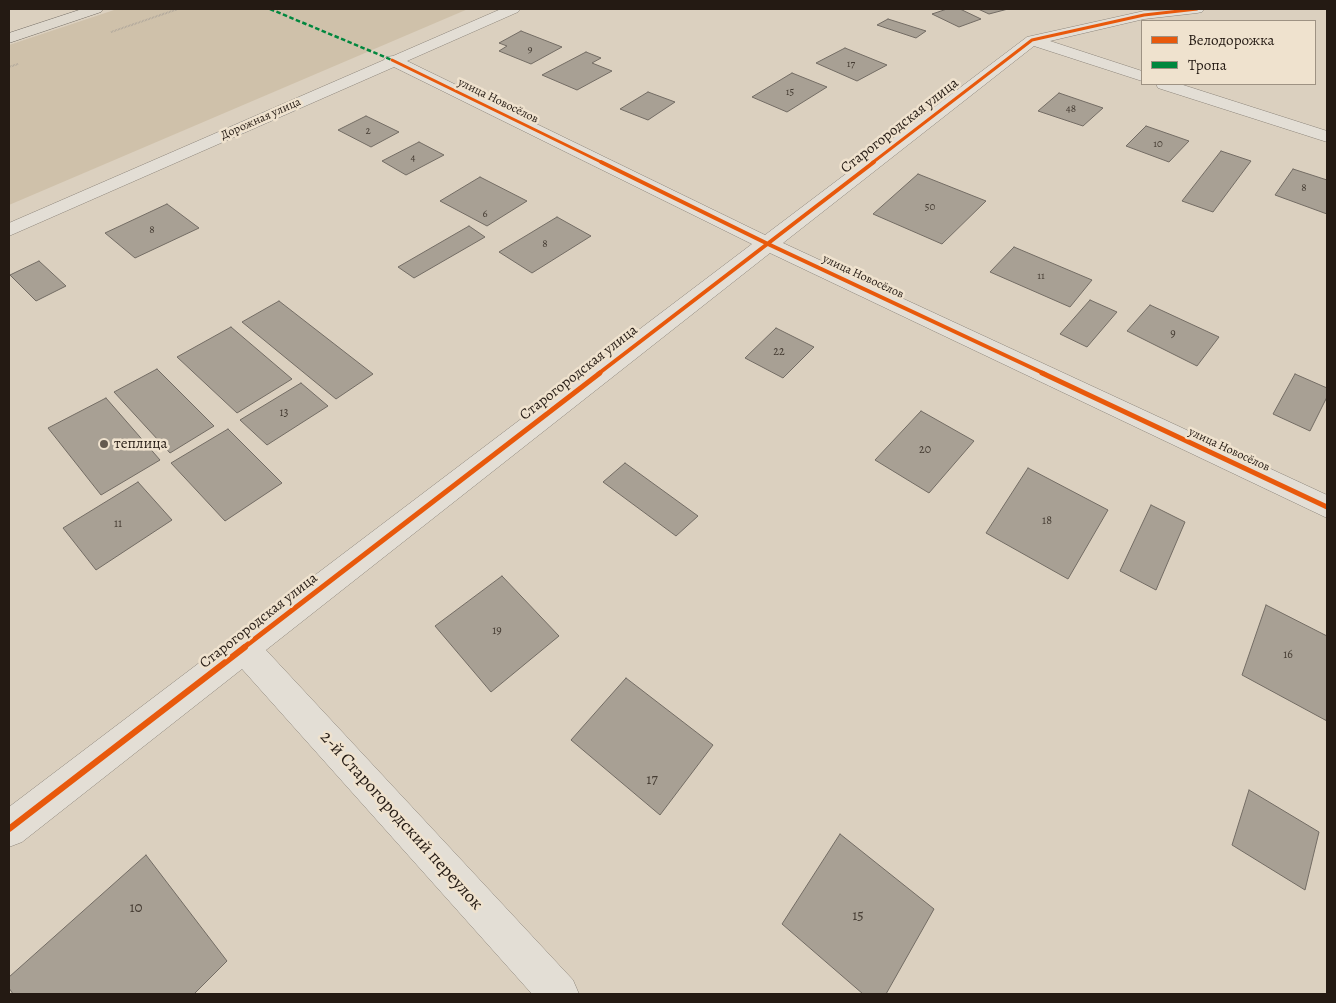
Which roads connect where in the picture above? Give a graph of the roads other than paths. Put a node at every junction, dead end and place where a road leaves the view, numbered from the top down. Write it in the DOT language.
graph roads {
  1 [pos="52,9"];
  2 [pos="96,9"];
  3 [pos="513,9"];
  4 [pos="1197,9"];
  5 [pos="18,20"];
  6 [pos="9,38"];
  7 [pos="1032,40"];
  8 [pos="392,60"];
  9 [pos="1141,76"];
  10 [pos="1167,85"];
  11 [pos="1327,137"];
  12 [pos="9,230"];
  13 [pos="768,244"];
  14 [pos="1327,508"];
  15 [pos="244,648"];
  16 [pos="9,829"];
  17 [pos="559,994"];
  1 -- 5 [label="main road"];
  2 -- 6 [label="main road"];
  3 -- 8 [label="street, Дорожная улица"];
  4 -- 7 [label="street, Старогородская улица"];
  7 -- 9 [label="street"];
  7 -- 13 [label="street, Старогородская улица"];
  8 -- 12 [label="street, Дорожная улица"];
  8 -- 13 [label="street, улица Новосёлов"];
  10 -- 11 [label="street"];
  13 -- 14 [label="street, улица Новосёлов"];
  13 -- 15 [label="street, Старогородская улица"];
  15 -- 16 [label="street, Старогородская улица"];
  15 -- 17 [label="street, 2-й Старогородский переулок"];
}
